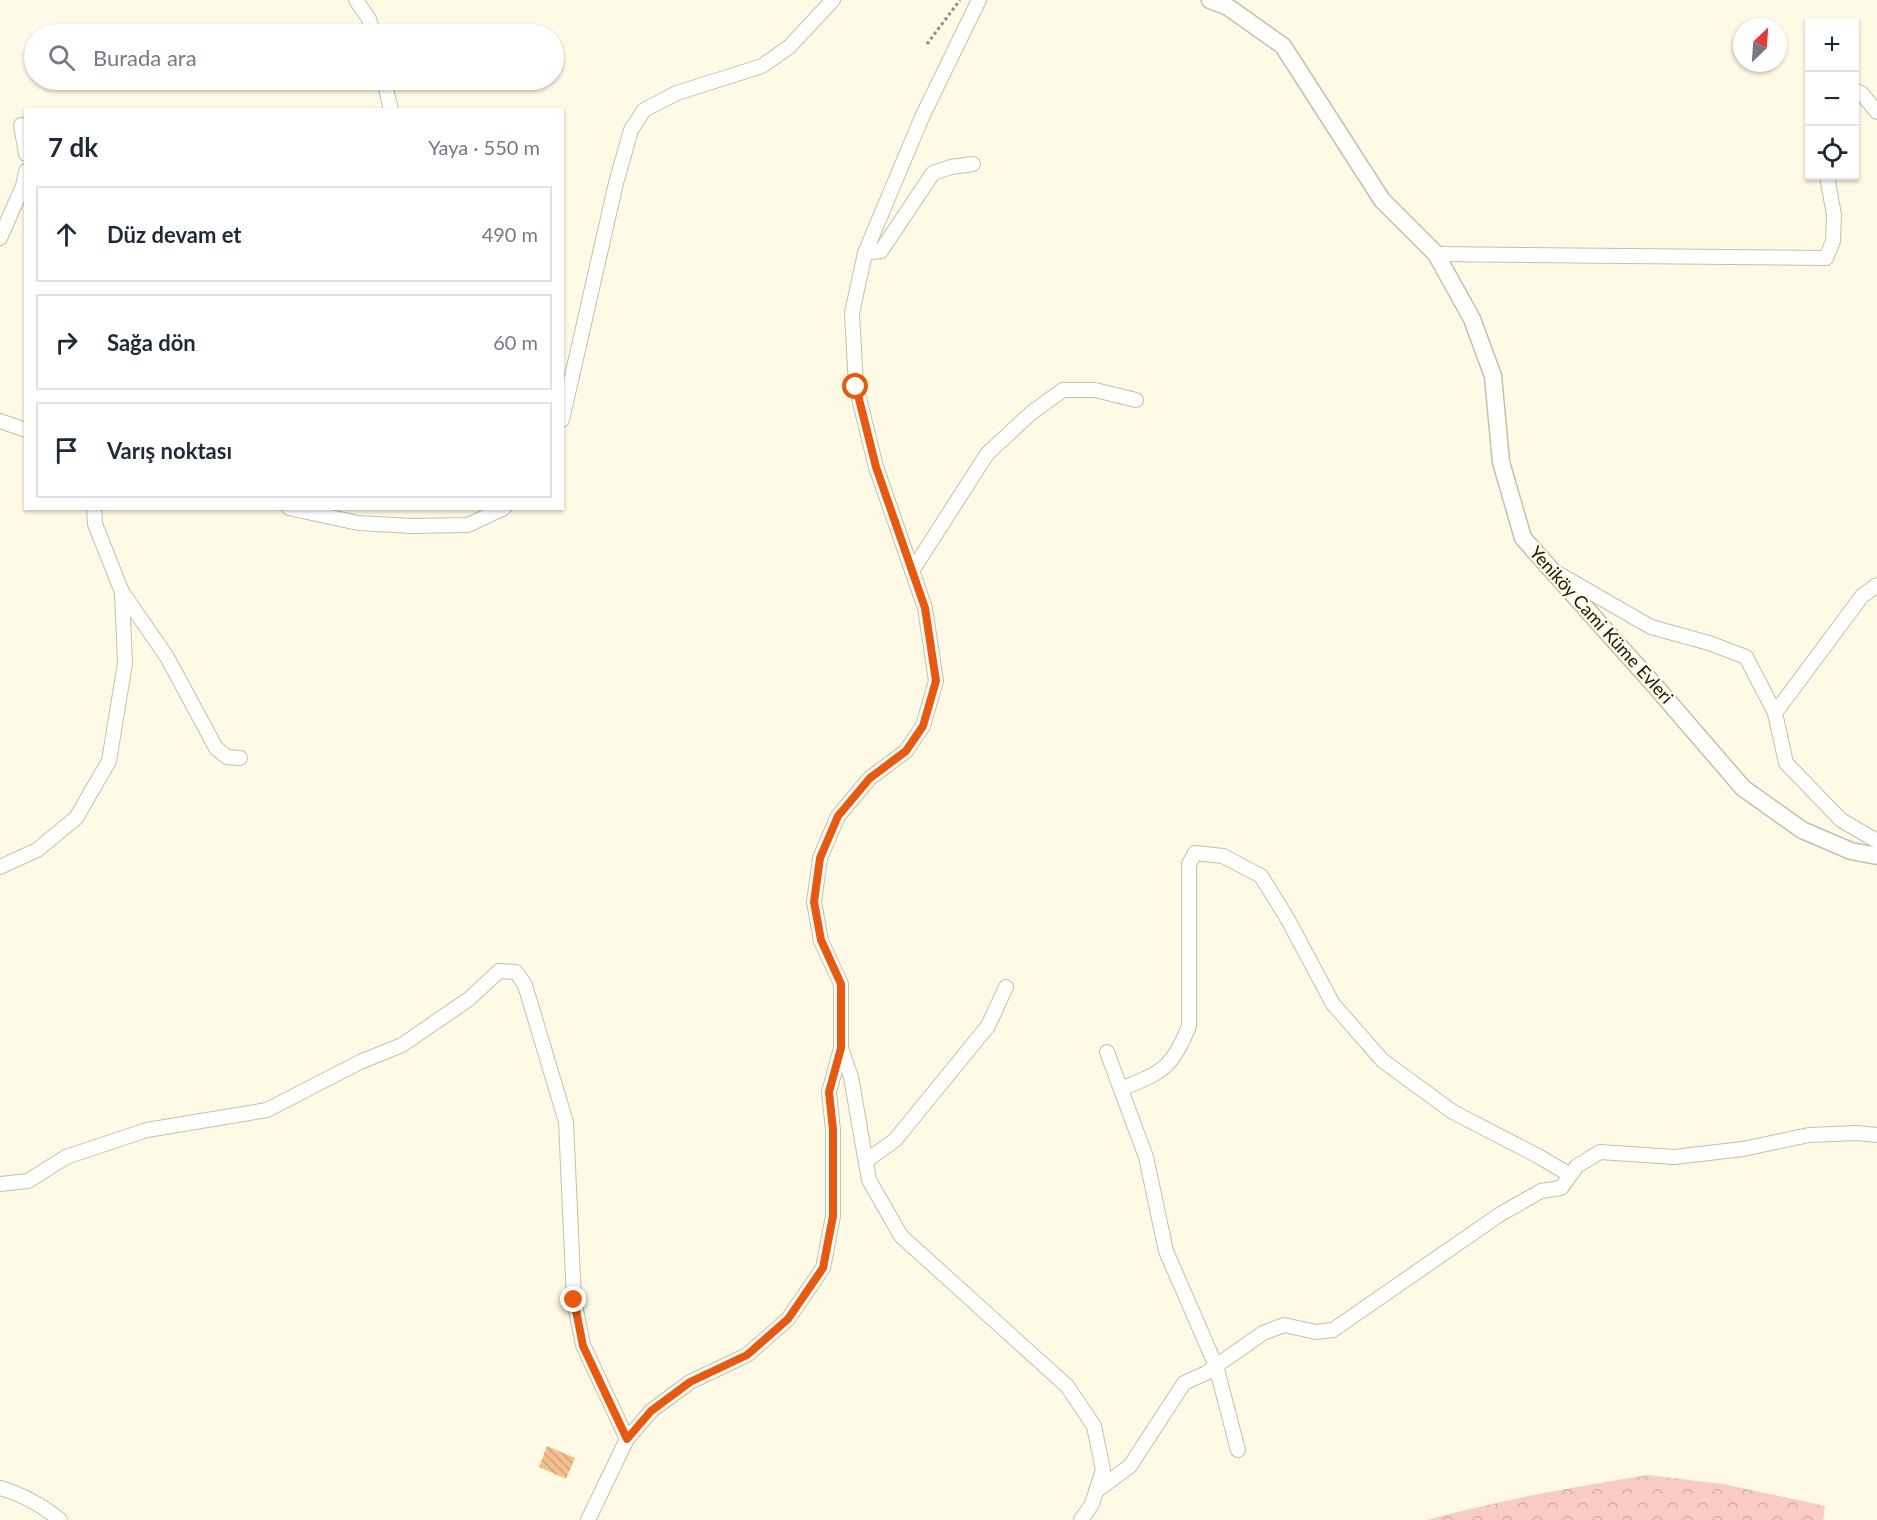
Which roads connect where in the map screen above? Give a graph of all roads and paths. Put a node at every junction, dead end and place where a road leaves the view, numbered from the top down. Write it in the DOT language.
graph roads {
  1 [pos="356,0"];
  2 [pos="833,0"];
  3 [pos="960,0"];
  4 [pos="980,0"];
  5 [pos="1210,0"];
  6 [pos="370,24"];
  7 [pos="927,44"];
  8 [pos="386,90"];
  9 [pos="1859,92"];
  10 [pos="391,108"];
  11 [pos="1877,112"];
  12 [pos="21,125"];
  13 [pos="24,142"];
  14 [pos="973,164"];
  15 [pos="1828,180"];
  16 [pos="24,181"];
  17 [pos="0,238"];
  18 [pos="865,253"];
  19 [pos="1436,254"];
  20 [pos="565,400"];
  21 [pos="1136,400"];
  22 [pos="0,421"];
  23 [pos="24,429"];
  24 [pos="94,510"];
  25 [pos="298,510"];
  26 [pos="500,510"];
  27 [pos="912,571"];
  28 [pos="1555,572"];
  29 [pos="1877,585"];
  30 [pos="122,592"];
  31 [pos="1775,713"];
  32 [pos="240,758"];
  33 [pos="1877,841"];
  34 [pos="1877,856"];
  35 [pos="0,867"];
  36 [pos="1006,987"];
  37 [pos="841,1048"];
  38 [pos="1107,1052"];
  39 [pos="1121,1089"];
  40 [pos="1877,1135"];
  41 [pos="866,1161"];
  42 [pos="1570,1175"];
  43 [pos="0,1184"];
  44 [pos="1216,1366"];
  45 [pos="627,1439"];
  46 [pos="1238,1450"];
  47 [pos="0,1488"];
  48 [pos="1096,1491"];
  49 [pos="60,1520"];
  50 [pos="588,1520"];
  51 [pos="1081,1520"];
  1 -- 6 [label="street"];
  2 -- 20 [label="street"];
  3 -- 7 [label="path"];
  4 -- 18 [label="street"];
  5 -- 19 [label="street, Yeniköy Cami Küme Evleri"];
  8 -- 10 [label="street"];
  9 -- 11 [label="street"];
  12 -- 13 [label="street"];
  14 -- 18 [label="street"];
  15 -- 19 [label="street"];
  16 -- 17 [label="street"];
  18 -- 27 [label="street"];
  19 -- 28 [label="street, Yeniköy Cami Küme Evleri"];
  21 -- 27 [label="street"];
  22 -- 23 [label="street"];
  24 -- 30 [label="street"];
  25 -- 26 [label="street"];
  27 -- 37 [label="street"];
  28 -- 31 [label="street"];
  28 -- 34 [label="street, Yeniköy Cami Küme Evleri"];
  29 -- 31 [label="street"];
  30 -- 32 [label="street"];
  30 -- 35 [label="street"];
  31 -- 33 [label="street"];
  36 -- 41 [label="street"];
  37 -- 41 [label="street"];
  37 -- 45 [label="street"];
  38 -- 39 [label="street"];
  39 -- 42 [label="street"];
  39 -- 44 [label="street"];
  40 -- 42 [label="street"];
  41 -- 48 [label="street"];
  42 -- 44 [label="street"];
  43 -- 45 [label="street"];
  44 -- 46 [label="street"];
  44 -- 48 [label="street"];
  45 -- 50 [label="street"];
  47 -- 49 [label="street"];
  48 -- 51 [label="street"];
}
